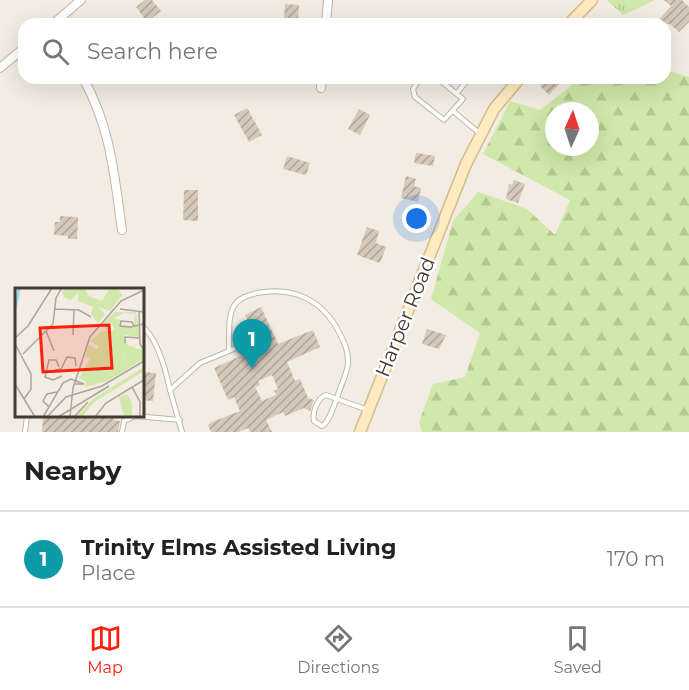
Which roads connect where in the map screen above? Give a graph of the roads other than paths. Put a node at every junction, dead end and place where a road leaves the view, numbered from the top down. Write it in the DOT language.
graph roads {
  1 [pos="81,0"];
  2 [pos="328,0"];
  3 [pos="592,0"];
  4 [pos="60,18"];
  5 [pos="326,18"];
  6 [pos="575,18"];
  7 [pos="18,53"];
  8 [pos="0,69"];
  9 [pos="86,84"];
  10 [pos="321,84"];
  11 [pos="416,84"];
  12 [pos="445,84"];
  13 [pos="464,84"];
  14 [pos="515,84"];
  15 [pos="321,88"];
  16 [pos="457,93"];
  17 [pos="453,111"];
  18 [pos="479,134"];
  19 [pos="122,230"];
  20 [pos="144,328"];
  21 [pos="250,342"];
  22 [pos="229,351"];
  23 [pos="170,390"];
  24 [pos="337,397"];
  25 [pos="369,410"];
  26 [pos="27,417"];
  27 [pos="129,417"];
  28 [pos="143,417"];
  29 [pos="181,420"];
  30 [pos="25,432"];
  31 [pos="122,432"];
  32 [pos="182,432"];
  33 [pos="360,432"];
  1 -- 4 [label="street"];
  2 -- 5 [label="street"];
  3 -- 6 [label="main road"];
  7 -- 8 [label="street"];
  9 -- 19 [label="street"];
  10 -- 15 [label="street"];
  11 -- 17 [label="lane"];
  12 -- 16 [label="lane"];
  13 -- 16 [label="lane"];
  14 -- 18 [label="main road, Harper Road"];
  16 -- 17 [label="lane"];
  17 -- 18 [label="lane"];
  18 -- 25 [label="main road, Harper Road"];
  20 -- 23 [label="lane"];
  21 -- 22 [label="lane"];
  22 -- 23 [label="lane"];
  22 -- 24 [label="lane"];
  23 -- 29 [label="lane"];
  24 -- 24 [label="lane"];
  24 -- 25 [label="lane"];
  25 -- 33 [label="main road, Harper Road"];
  26 -- 30 [label="lane"];
  27 -- 31 [label="lane"];
  28 -- 29 [label="lane"];
  29 -- 32 [label="lane"];
}
